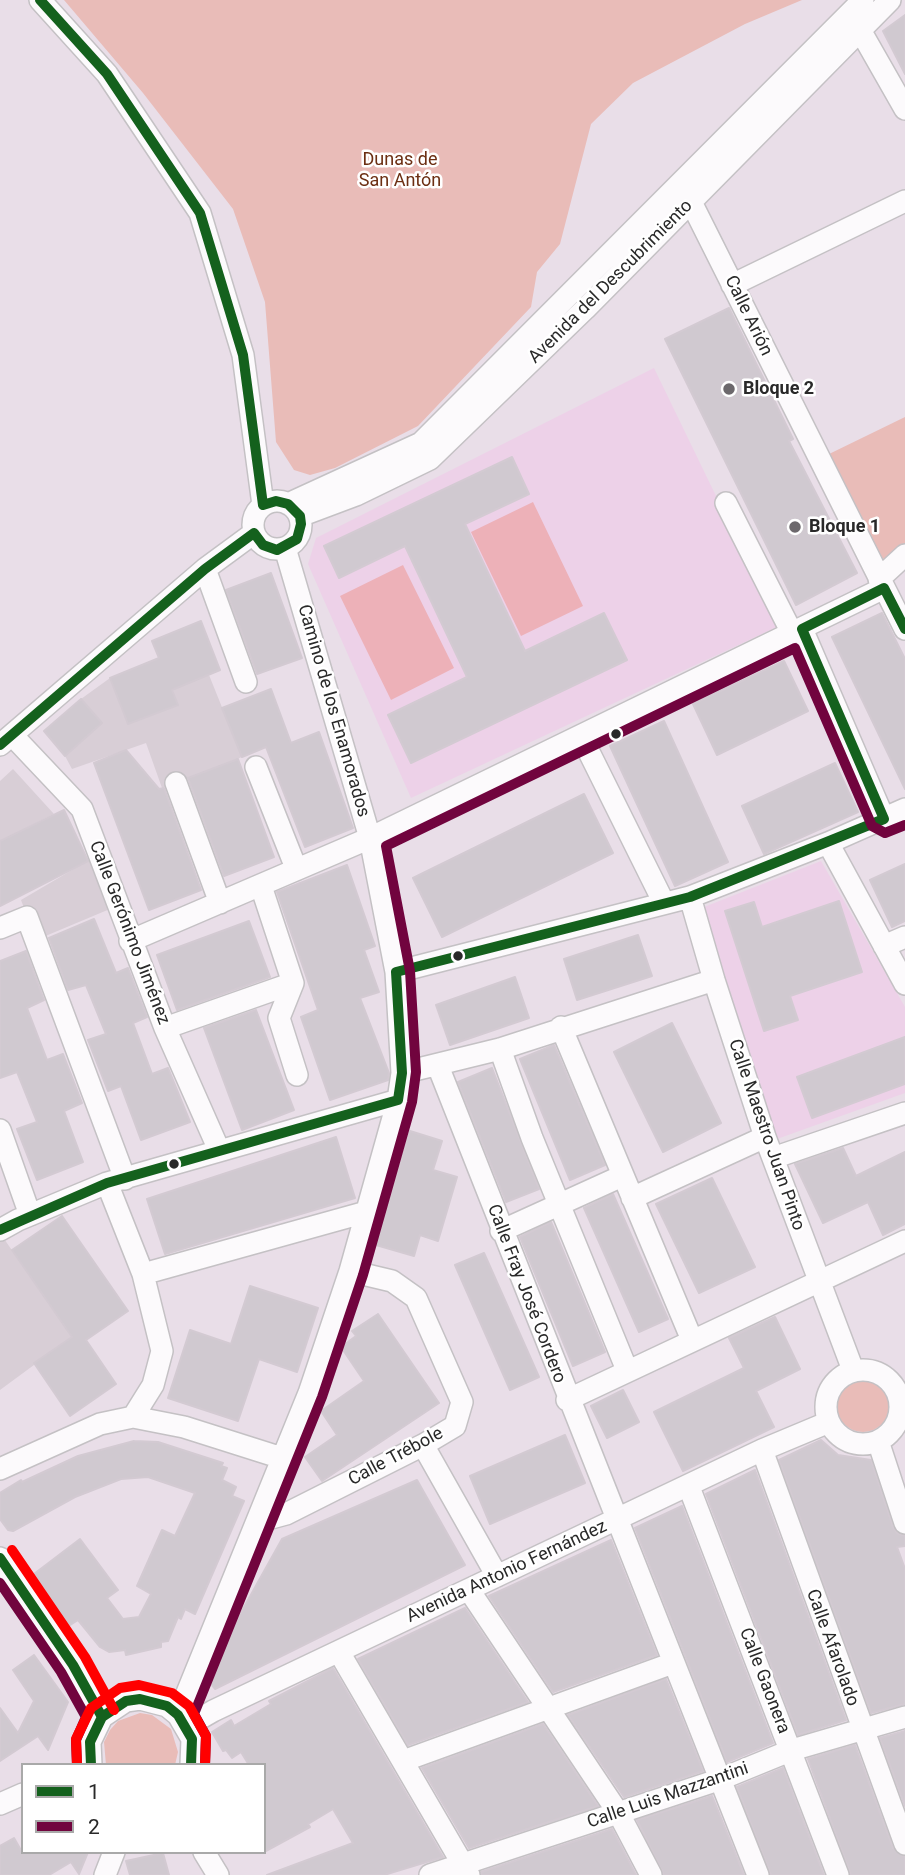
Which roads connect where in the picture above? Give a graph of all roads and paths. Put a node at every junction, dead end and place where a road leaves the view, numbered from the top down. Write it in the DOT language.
graph roads {
  1 [pos="40,0"];
  2 [pos="863,0"];
  3 [pos="890,0"];
  4 [pos="860,30"];
  5 [pos="905,109"];
  6 [pos="905,201"];
  7 [pos="691,202"];
  8 [pos="732,285"];
  9 [pos="726,503"];
  10 [pos="263,505"];
  11 [pos="294,510"];
  12 [pos="254,533"];
  13 [pos="285,548"];
  14 [pos="905,555"];
  15 [pos="205,569"];
  16 [pos="882,584"];
  17 [pos="905,629"];
  18 [pos="797,631"];
  19 [pos="246,682"];
  20 [pos="581,736"];
  21 [pos="6,740"];
  22 [pos="256,767"];
  23 [pos="176,783"];
  24 [pos="905,809"];
  25 [pos="884,819"];
  26 [pos="370,838"];
  27 [pos="828,844"];
  28 [pos="296,869"];
  29 [pos="261,886"];
  30 [pos="690,897"];
  31 [pos="220,903"];
  32 [pos="664,903"];
  33 [pos="0,928"];
  34 [pos="905,937"];
  35 [pos="130,941"];
  36 [pos="884,946"];
  37 [pos="396,972"];
  38 [pos="714,981"];
  39 [pos="293,983"];
  40 [pos="905,984"];
  41 [pos="561,1027"];
  42 [pos="165,1028"];
  43 [pos="500,1049"];
  44 [pos="438,1066"];
  45 [pos="402,1073"];
  46 [pos="297,1075"];
  47 [pos="398,1100"];
  48 [pos="905,1113"];
  49 [pos="0,1130"];
  50 [pos="765,1137"];
  51 [pos="219,1150"];
  52 [pos="773,1158"];
  53 [pos="622,1176"];
  54 [pos="116,1181"];
  55 [pos="632,1198"];
  56 [pos="560,1204"];
  57 [pos="366,1212"];
  58 [pos="30,1215"];
  59 [pos="0,1230"];
  60 [pos="501,1231"];
  61 [pos="905,1241"];
  62 [pos="350,1271"];
  63 [pos="144,1274"];
  64 [pos="818,1282"];
  65 [pos="692,1340"];
  66 [pos="627,1370"];
  67 [pos="853,1370"];
  68 [pos="901,1388"];
  69 [pos="568,1400"];
  70 [pos="133,1417"];
  71 [pos="902,1418"];
  72 [pos="829,1422"];
  73 [pos="878,1441"];
  74 [pos="424,1445"];
  75 [pos="762,1450"];
  76 [pos="285,1459"];
  77 [pos="0,1469"];
  78 [pos="689,1487"];
  79 [pos="618,1519"];
  80 [pos="260,1521"];
  81 [pos="905,1523"];
  82 [pos="0,1558"];
  83 [pos="497,1576"];
  84 [pos="469,1590"];
  85 [pos="339,1652"];
  86 [pos="673,1663"];
  87 [pos="545,1708"];
  88 [pos="102,1717"];
  89 [pos="905,1717"];
  90 [pos="183,1720"];
  91 [pos="862,1731"];
  92 [pos="792,1750"];
  93 [pos="403,1760"];
  94 [pos="91,1763"];
  95 [pos="191,1763"];
  96 [pos="721,1779"];
  97 [pos="21,1795"];
  98 [pos="0,1804"];
  99 [pos="619,1814"];
  100 [pos="905,1844"];
  101 [pos="113,1854"];
  102 [pos="205,1854"];
  103 [pos="466,1870"];
  104 [pos="105,1875"];
  105 [pos="218,1875"];
  106 [pos="430,1875"];
  107 [pos="651,1875"];
  108 [pos="758,1875"];
  109 [pos="838,1875"];
  1 -- 10 [label="street"];
  2 -- 11 [label="street, Avenida del Descubrimiento"];
  3 -- 4 [label="street, Avenida del Descubrimiento"];
  4 -- 5 [label="street"];
  4 -- 7 [label="street, Avenida del Descubrimiento"];
  6 -- 8 [label="street"];
  7 -- 8 [label="street, Calle Arión"];
  7 -- 11 [label="street, Avenida del Descubrimiento"];
  8 -- 16 [label="street, Calle Arión"];
  9 -- 18 [label="street"];
  10 -- 11 [label="street"];
  10 -- 12 [label="street"];
  11 -- 13 [label="street"];
  12 -- 13 [label="street"];
  12 -- 15 [label="street"];
  13 -- 26 [label="street, Camino de los Enamorados"];
  14 -- 16 [label="street"];
  15 -- 19 [label="street"];
  15 -- 21 [label="street"];
  16 -- 17 [label="street, Calle Arión"];
  16 -- 18 [label="street"];
  18 -- 20 [label="street"];
  18 -- 25 [label="street"];
  20 -- 26 [label="street"];
  20 -- 32 [label="street"];
  21 -- 35 [label="street, Calle Gerónimo Jiménez"];
  22 -- 28 [label="street"];
  23 -- 31 [label="street"];
  24 -- 25 [label="street"];
  25 -- 27 [label="street"];
  26 -- 28 [label="street"];
  26 -- 37 [label="street, Camino de los Enamorados"];
  27 -- 30 [label="street"];
  27 -- 36 [label="street"];
  28 -- 29 [label="street"];
  29 -- 31 [label="street"];
  29 -- 39 [label="street"];
  30 -- 32 [label="street"];
  30 -- 38 [label="street, Calle Maestro Juan Pinto"];
  31 -- 35 [label="street"];
  32 -- 37 [label="street"];
  33 -- 54 [label="street"];
  34 -- 36 [label="street"];
  35 -- 42 [label="street, Calle Gerónimo Jiménez"];
  36 -- 40 [label="street"];
  37 -- 45 [label="street, Camino de los Enamorados"];
  38 -- 41 [label="street"];
  38 -- 50 [label="street, Calle Maestro Juan Pinto"];
  39 -- 42 [label="street"];
  39 -- 46 [label="street"];
  41 -- 43 [label="street"];
  41 -- 53 [label="street"];
  42 -- 51 [label="street, Calle Gerónimo Jiménez"];
  43 -- 44 [label="street"];
  43 -- 56 [label="street"];
  44 -- 45 [label="street"];
  44 -- 60 [label="street, Calle Fray José Cordero"];
  45 -- 47 [label="street, Camino de los Enamorados"];
  47 -- 51 [label="street"];
  47 -- 57 [label="street, Camino de los Enamorados"];
  48 -- 52 [label="street"];
  49 -- 58 [label="street"];
  50 -- 52 [label="street, Calle Maestro Juan Pinto"];
  50 -- 55 [label="street"];
  51 -- 54 [label="street"];
  52 -- 64 [label="street, Calle Maestro Juan Pinto"];
  53 -- 55 [label="street"];
  53 -- 56 [label="street"];
  54 -- 58 [label="street"];
  54 -- 63 [label="street"];
  55 -- 65 [label="street"];
  56 -- 60 [label="street"];
  56 -- 66 [label="street"];
  57 -- 62 [label="street, Camino de los Enamorados"];
  57 -- 63 [label="street"];
  58 -- 59 [label="street"];
  60 -- 69 [label="street, Calle Fray José Cordero"];
  61 -- 64 [label="street"];
  62 -- 74 [label="street, Calle Trébole"];
  62 -- 76 [label="street, Camino de los Enamorados"];
  63 -- 70 [label="street"];
  64 -- 65 [label="street"];
  64 -- 67 [label="street, Calle Maestro Juan Pinto"];
  65 -- 66 [label="street"];
  66 -- 69 [label="street"];
  67 -- 68 [label="street"];
  67 -- 72 [label="street"];
  68 -- 71 [label="street"];
  69 -- 79 [label="street, Calle Fray José Cordero"];
  70 -- 76 [label="street"];
  70 -- 77 [label="street"];
  71 -- 73 [label="street"];
  72 -- 73 [label="street"];
  72 -- 75 [label="street, Avenida Antonio Fernández"];
  73 -- 81 [label="street"];
  74 -- 80 [label="street, Calle Trébole"];
  74 -- 83 [label="street"];
  75 -- 78 [label="street, Avenida Antonio Fernández"];
  75 -- 91 [label="street, Calle Afarolado"];
  76 -- 80 [label="street, Camino de los Enamorados"];
  78 -- 79 [label="street, Avenida Antonio Fernández"];
  78 -- 92 [label="street, Calle Gaonera"];
  79 -- 83 [label="street, Avenida Antonio Fernández"];
  79 -- 86 [label="street, Calle Fray José Cordero"];
  80 -- 90 [label="street, Camino de los Enamorados"];
  82 -- 88 [label="street"];
  83 -- 84 [label="street, Avenida Antonio Fernández"];
  84 -- 85 [label="street, Avenida Antonio Fernández"];
  84 -- 87 [label="street"];
  85 -- 90 [label="street, Avenida Antonio Fernández"];
  85 -- 93 [label="street"];
  86 -- 87 [label="street"];
  86 -- 96 [label="street, Calle Fray José Cordero"];
  87 -- 93 [label="street"];
  87 -- 99 [label="street"];
  88 -- 90 [label="street"];
  88 -- 94 [label="street"];
  89 -- 91 [label="street, Calle Luis Mazzantini"];
  90 -- 95 [label="street"];
  91 -- 92 [label="street, Calle Luis Mazzantini"];
  91 -- 100 [label="street, Calle Afarolado"];
  92 -- 96 [label="street, Calle Luis Mazzantini"];
  92 -- 109 [label="street, Calle Gaonera"];
  93 -- 103 [label="street"];
  96 -- 99 [label="street, Calle Luis Mazzantini"];
  96 -- 108 [label="street, Calle Fray José Cordero"];
  97 -- 98 [label="street"];
  99 -- 103 [label="street, Calle Luis Mazzantini"];
  99 -- 107 [label="street"];
  101 -- 104 [label="street"];
  102 -- 105 [label="street"];
  103 -- 106 [label="street, Calle Luis Mazzantini"];
}
